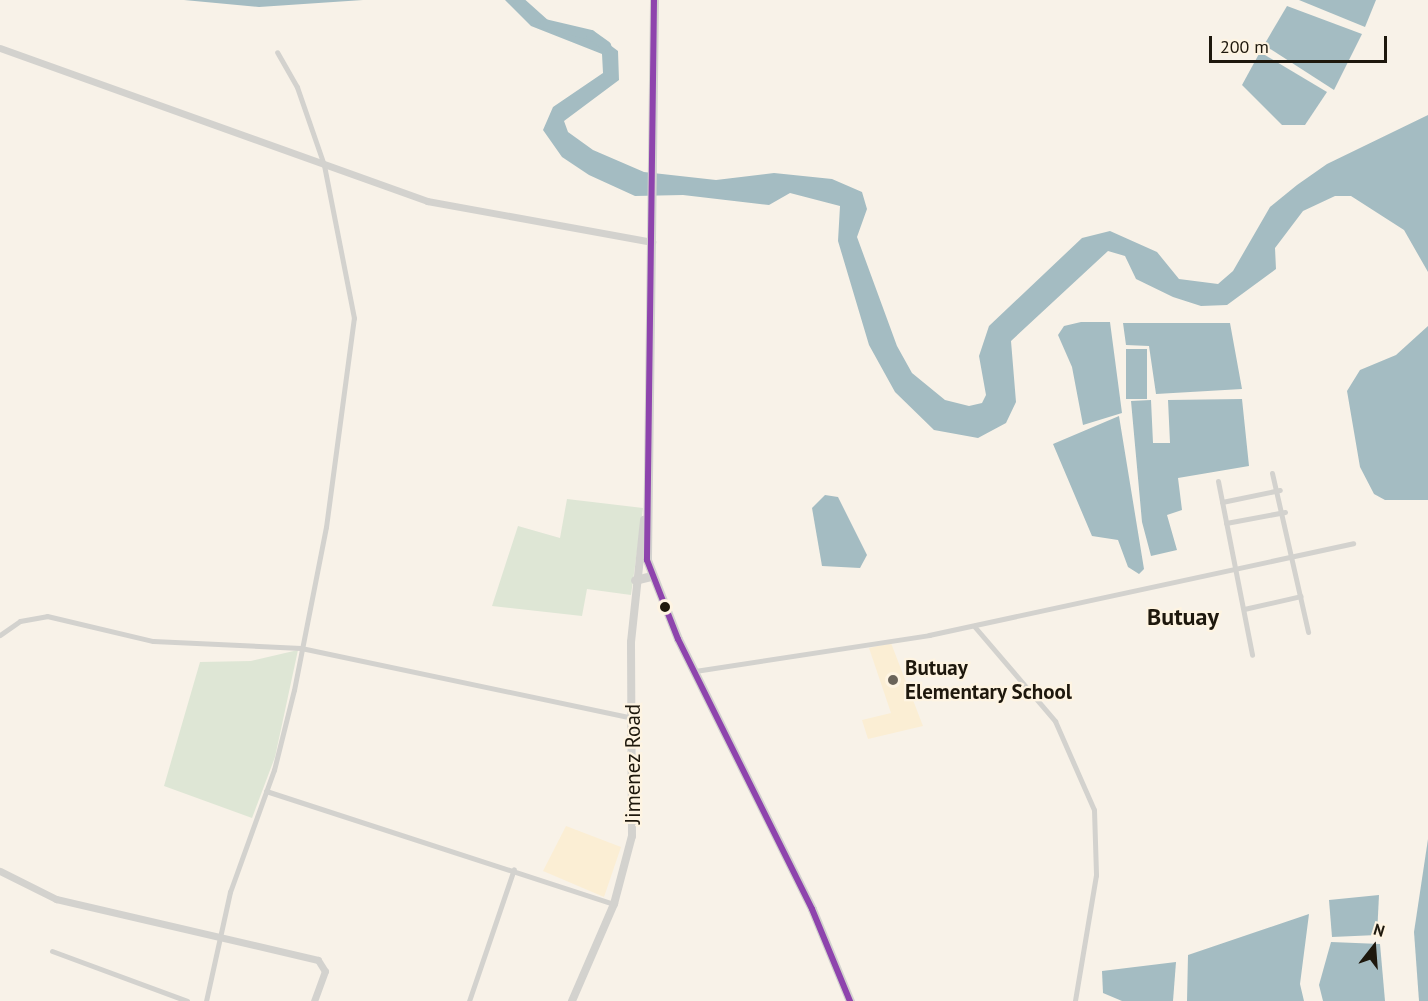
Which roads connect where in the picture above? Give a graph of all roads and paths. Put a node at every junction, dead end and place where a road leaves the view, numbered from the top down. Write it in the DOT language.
graph roads {
  1 [pos="654,0"];
  2 [pos="0,48"];
  3 [pos="277,52"];
  4 [pos="324,165"];
  5 [pos="652,242"];
  6 [pos="1272,473"];
  7 [pos="1218,482"];
  8 [pos="1280,490"];
  9 [pos="1222,502"];
  10 [pos="1285,512"];
  11 [pos="644,520"];
  12 [pos="1226,523"];
  13 [pos="644,543"];
  14 [pos="1353,543"];
  15 [pos="1293,554"];
  16 [pos="1236,567"];
  17 [pos="651,576"];
  18 [pos="638,580"];
  19 [pos="1301,596"];
  20 [pos="1244,609"];
  21 [pos="974,626"];
  22 [pos="1308,632"];
  23 [pos="0,635"];
  24 [pos="301,648"];
  25 [pos="1252,655"];
  26 [pos="695,671"];
  27 [pos="634,718"];
  28 [pos="266,790"];
  29 [pos="514,869"];
  30 [pos="0,871"];
  31 [pos="614,904"];
  32 [pos="218,938"];
  33 [pos="52,951"];
  34 [pos="187,1001"];
  35 [pos="206,1001"];
  36 [pos="314,1001"];
  37 [pos="469,1001"];
  38 [pos="572,1001"];
  39 [pos="850,1001"];
  40 [pos="1076,1001"];
  1 -- 5 [label="highway"];
  2 -- 4 [label="street"];
  3 -- 4 [label="street"];
  4 -- 5 [label="street"];
  4 -- 24 [label="street"];
  5 -- 11 [label="highway"];
  6 -- 8 [label="street"];
  7 -- 9 [label="street"];
  8 -- 9 [label="street"];
  8 -- 10 [label="street"];
  9 -- 12 [label="street"];
  10 -- 12 [label="street"];
  10 -- 15 [label="street"];
  11 -- 13 [label="highway"];
  11 -- 18 [label="main road, Jimenez Road"];
  12 -- 16 [label="street"];
  13 -- 17 [label="highway"];
  13 -- 18 [label="main road, Jimenez Road"];
  14 -- 15 [label="street"];
  15 -- 16 [label="street"];
  15 -- 19 [label="street"];
  16 -- 20 [label="street"];
  16 -- 21 [label="street"];
  17 -- 18 [label="highway"];
  17 -- 26 [label="highway"];
  18 -- 27 [label="main road, Jimenez Road"];
  19 -- 20 [label="street"];
  19 -- 22 [label="street"];
  20 -- 25 [label="street"];
  21 -- 26 [label="street"];
  21 -- 40 [label="street"];
  23 -- 24 [label="street"];
  24 -- 27 [label="street"];
  24 -- 28 [label="street"];
  26 -- 39 [label="highway"];
  27 -- 31 [label="main road, Jimenez Road"];
  28 -- 29 [label="street"];
  28 -- 32 [label="street"];
  29 -- 31 [label="street"];
  29 -- 37 [label="street"];
  30 -- 32 [label="street"];
  31 -- 38 [label="main road, Jimenez Road"];
  32 -- 35 [label="street"];
  32 -- 36 [label="street"];
  33 -- 34 [label="street"];
}
